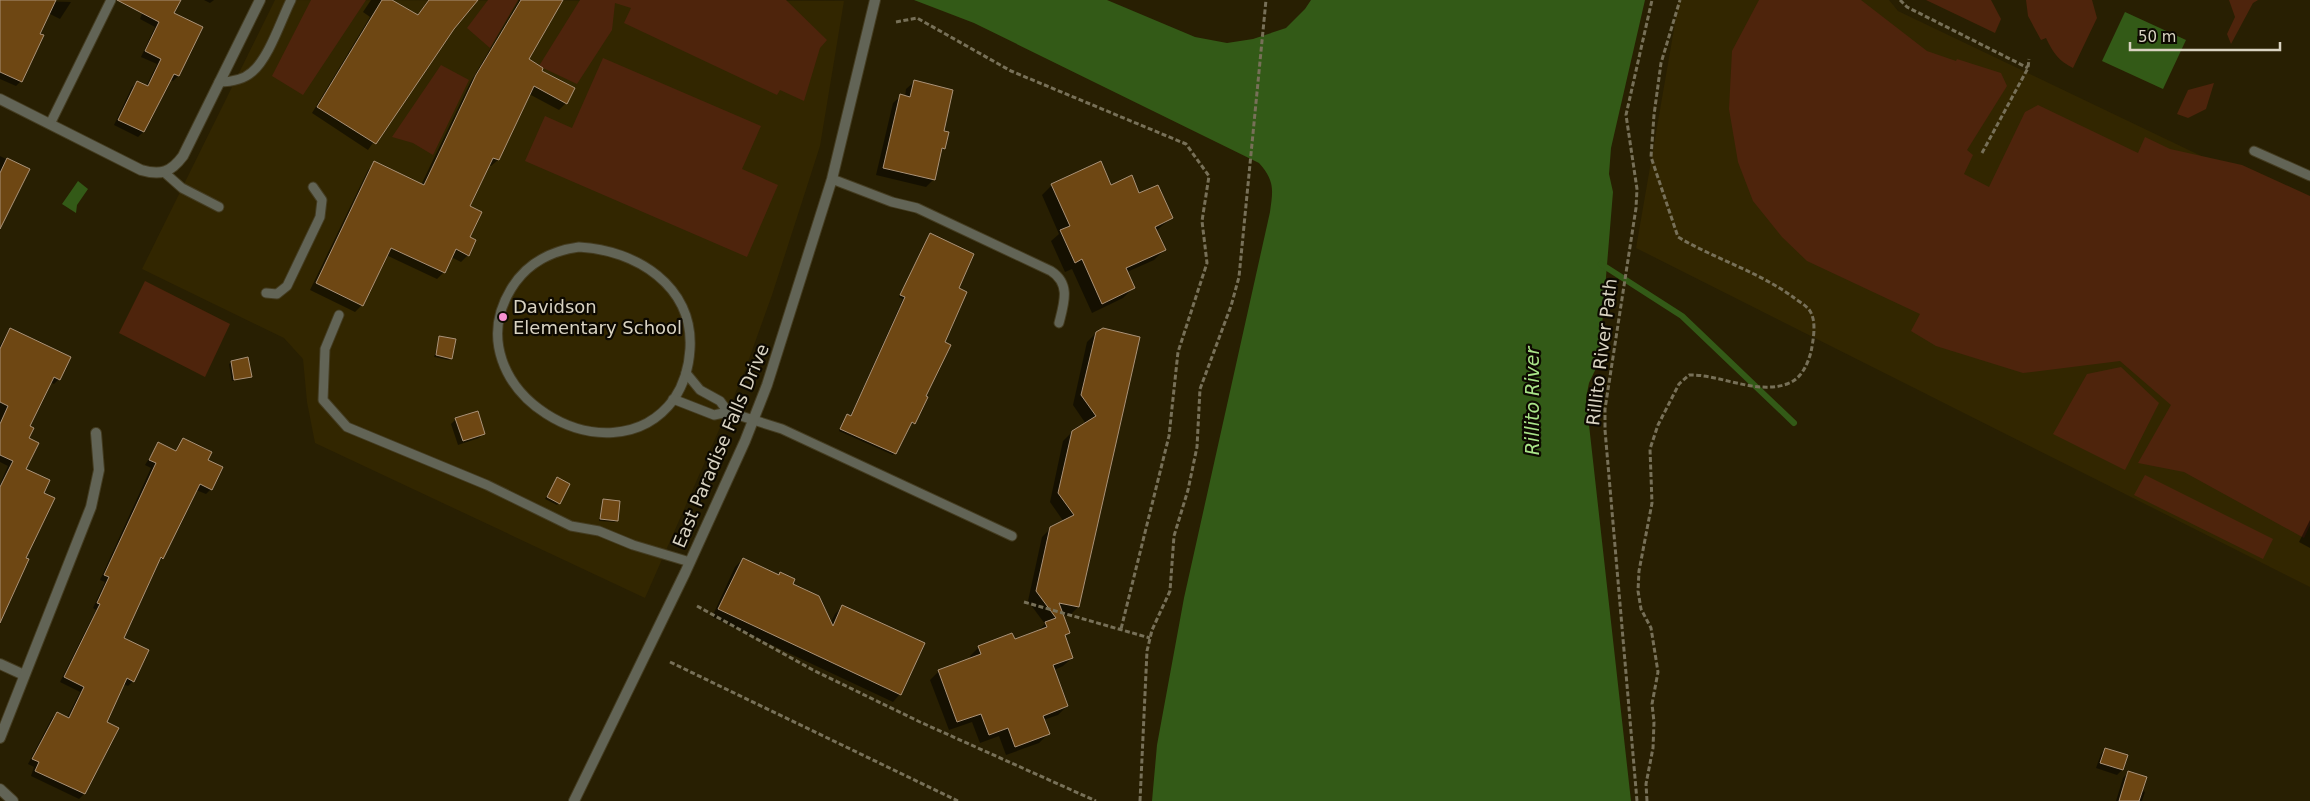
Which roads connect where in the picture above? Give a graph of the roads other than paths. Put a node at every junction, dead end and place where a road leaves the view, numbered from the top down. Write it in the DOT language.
graph roads {
  1 [pos="111,0"];
  2 [pos="260,0"];
  3 [pos="291,0"];
  4 [pos="875,0"];
  5 [pos="219,82"];
  6 [pos="0,99"];
  7 [pos="50,124"];
  8 [pos="2254,151"];
  9 [pos="165,173"];
  10 [pos="2310,176"];
  11 [pos="832,179"];
  12 [pos="313,187"];
  13 [pos="219,207"];
  14 [pos="266,293"];
  15 [pos="339,315"];
  16 [pos="1059,323"];
  17 [pos="686,374"];
  18 [pos="674,399"];
  19 [pos="728,412"];
  20 [pos="754,419"];
  21 [pos="96,433"];
  22 [pos="1012,536"];
  23 [pos="690,562"];
  24 [pos="0,664"];
  25 [pos="24,675"];
  26 [pos="0,738"];
  27 [pos="0,789"];
  28 [pos="13,801"];
  29 [pos="574,801"];
  1 -- 7 [label="lane"];
  2 -- 5 [label="street"];
  3 -- 5 [label="lane"];
  4 -- 11 [label="street, East Paradise Falls Drive"];
  5 -- 9 [label="street"];
  6 -- 7 [label="street"];
  7 -- 9 [label="street"];
  8 -- 10 [label="lane"];
  9 -- 13 [label="lane"];
  11 -- 16 [label="lane"];
  11 -- 20 [label="street, East Paradise Falls Drive"];
  12 -- 14 [label="lane"];
  15 -- 23 [label="lane"];
  17 -- 18 [label="lane"];
  17 -- 18 [label="lane"];
  17 -- 19 [label="lane"];
  18 -- 19 [label="lane"];
  19 -- 20 [label="lane"];
  20 -- 22 [label="lane"];
  20 -- 23 [label="street, East Paradise Falls Drive"];
  21 -- 25 [label="street"];
  23 -- 29 [label="street, East Paradise Falls Drive"];
  24 -- 25 [label="street"];
  25 -- 26 [label="street"];
  27 -- 28 [label="street"];
}
